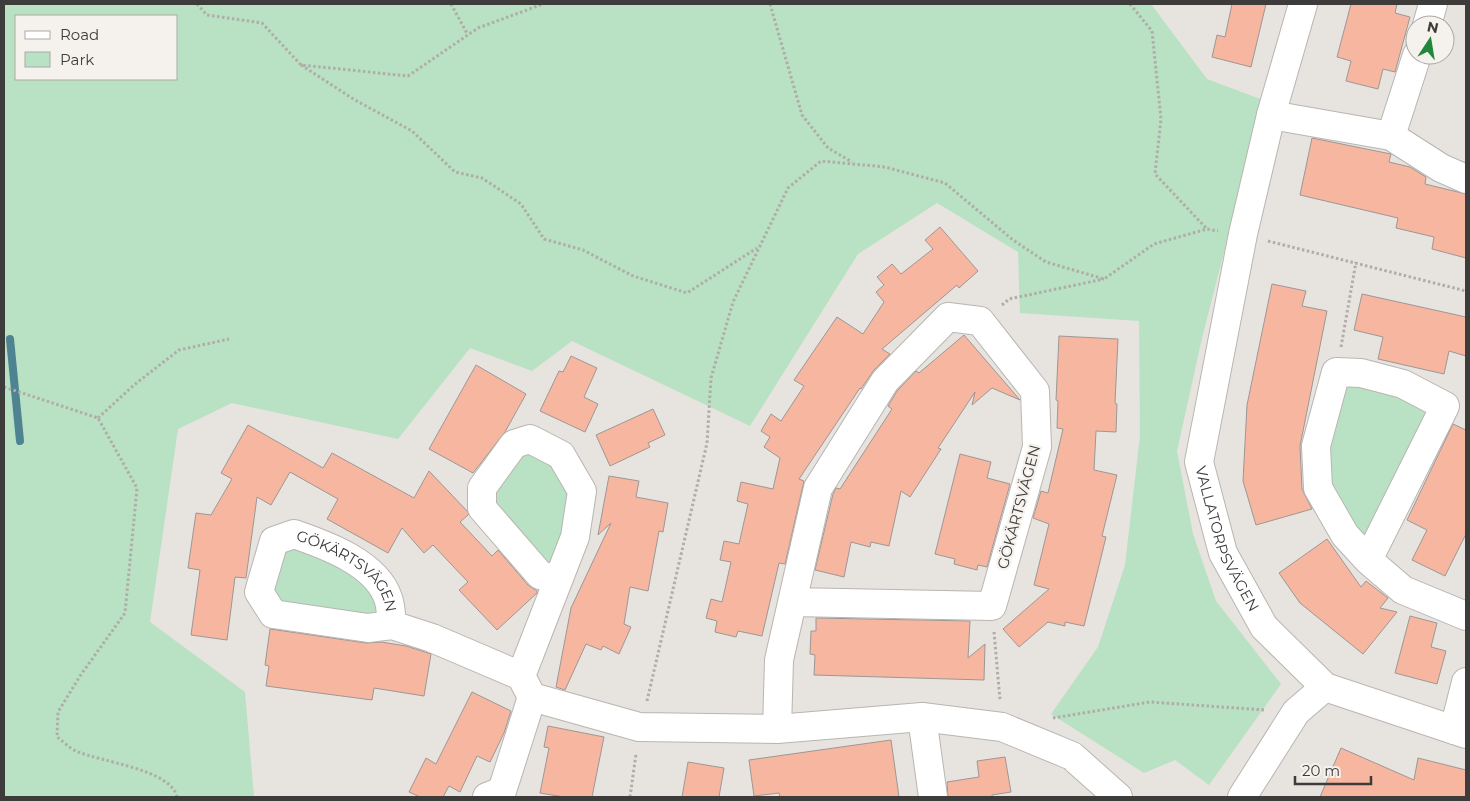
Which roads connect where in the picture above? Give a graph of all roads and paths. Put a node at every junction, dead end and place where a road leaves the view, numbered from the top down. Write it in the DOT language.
graph roads {
  1 [pos="197,4"];
  2 [pos="451,4"];
  3 [pos="542,4"];
  4 [pos="770,4"];
  5 [pos="1130,4"];
  6 [pos="1303,4"];
  7 [pos="468,36"];
  8 [pos="301,64"];
  9 [pos="1414,65"];
  10 [pos="1271,114"];
  11 [pos="1391,136"];
  12 [pos="855,164"];
  13 [pos="1466,179"];
  14 [pos="1207,229"];
  15 [pos="1243,234"];
  16 [pos="758,248"];
  17 [pos="1356,262"];
  18 [pos="1104,279"];
  19 [pos="1466,291"];
  20 [pos="980,321"];
  21 [pos="229,339"];
  22 [pos="1336,372"];
  23 [pos="4,387"];
  24 [pos="98,418"];
  25 [pos="1368,560"];
  26 [pos="558,580"];
  27 [pos="792,602"];
  28 [pos="992,606"];
  29 [pos="1466,616"];
  30 [pos="392,625"];
  31 [pos="1466,682"];
  32 [pos="526,687"];
  33 [pos="1325,687"];
  34 [pos="1296,712"];
  35 [pos="922,717"];
  36 [pos="1051,719"];
  37 [pos="639,727"];
  38 [pos="1002,727"];
  39 [pos="777,729"];
  40 [pos="1460,732"];
  41 [pos="499,795"];
  42 [pos="177,797"];
  43 [pos="630,797"];
  44 [pos="934,797"];
  45 [pos="1118,797"];
  46 [pos="1242,797"];
  1 -- 8 [label="path"];
  2 -- 7 [label="path"];
  3 -- 7 [label="path"];
  4 -- 12 [label="path"];
  5 -- 14 [label="path"];
  6 -- 10 [label="street, VALLATORPSVÄGEN"];
  7 -- 8 [label="path"];
  8 -- 16 [label="path"];
  9 -- 11 [label="street"];
  10 -- 11 [label="street"];
  10 -- 15 [label="street, VALLATORPSVÄGEN"];
  11 -- 13 [label="street"];
  12 -- 16 [label="path"];
  12 -- 18 [label="path"];
  14 -- 15 [label="path"];
  14 -- 18 [label="path"];
  15 -- 17 [label="path"];
  15 -- 33 [label="street, VALLATORPSVÄGEN"];
  16 -- 37 [label="path"];
  17 -- 19 [label="path"];
  17 -- 22 [label="path"];
  18 -- 20 [label="path"];
  20 -- 27 [label="street"];
  20 -- 28 [label="street, GÖKÄRTSVÄGEN"];
  21 -- 24 [label="path"];
  22 -- 25 [label="street"];
  22 -- 25 [label="street"];
  23 -- 24 [label="path"];
  24 -- 42 [label="path"];
  25 -- 29 [label="street"];
  26 -- 26 [label="street"];
  26 -- 32 [label="street"];
  27 -- 28 [label="street"];
  27 -- 39 [label="street"];
  28 -- 38 [label="path"];
  30 -- 30 [label="street, GÖKÄRTSVÄGEN"];
  30 -- 32 [label="street, GÖKÄRTSVÄGEN"];
  31 -- 40 [label="street, VALLATORPSVÄGEN"];
  32 -- 37 [label="street, GÖKÄRTSVÄGEN"];
  32 -- 41 [label="street"];
  33 -- 34 [label="street"];
  33 -- 40 [label="street, VALLATORPSVÄGEN"];
  34 -- 36 [label="path"];
  34 -- 46 [label="street"];
  35 -- 38 [label="street, GÖKÄRTSVÄGEN"];
  35 -- 39 [label="street, GÖKÄRTSVÄGEN"];
  35 -- 44 [label="street"];
  37 -- 39 [label="street, GÖKÄRTSVÄGEN"];
  37 -- 43 [label="path"];
  38 -- 45 [label="street, GÖKÄRTSVÄGEN"];
}
